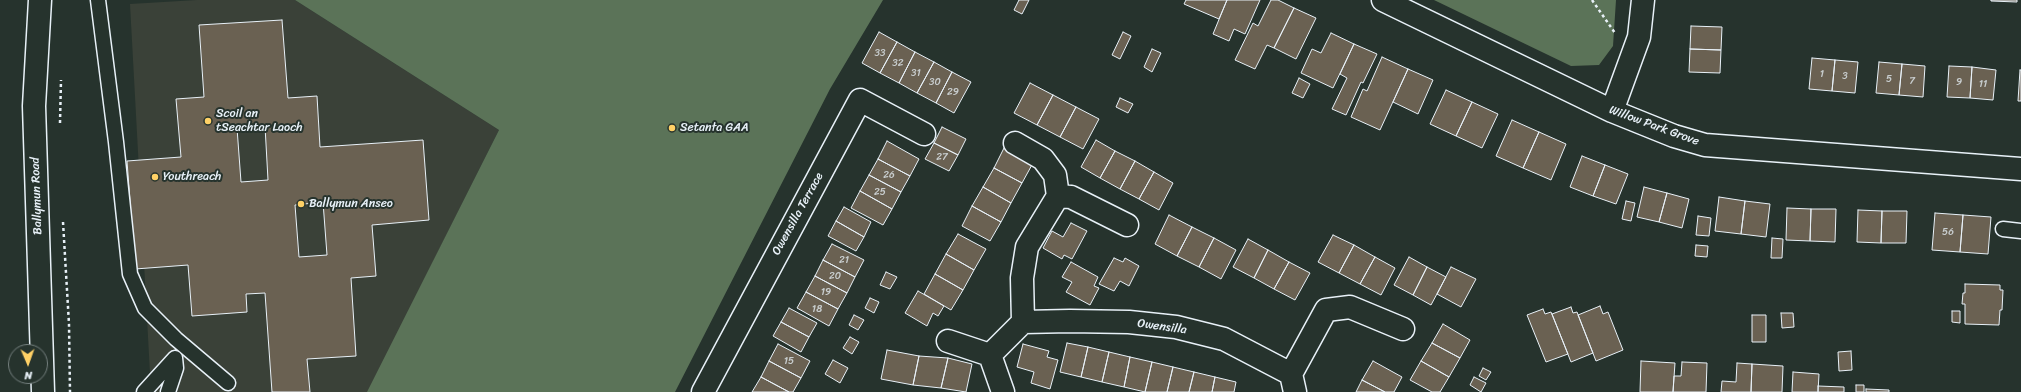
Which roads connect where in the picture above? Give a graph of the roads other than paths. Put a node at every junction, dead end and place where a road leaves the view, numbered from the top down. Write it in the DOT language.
graph roads {
  1 [pos="40,0"];
  2 [pos="98,0"];
  3 [pos="1383,0"];
  4 [pos="1643,0"];
  5 [pos="1612,111"];
  6 [pos="924,134"];
  7 [pos="1015,144"];
  8 [pos="2021,169"];
  9 [pos="1058,196"];
  10 [pos="1127,225"];
  11 [pos="2003,229"];
  12 [pos="2021,232"];
  13 [pos="1023,322"];
  14 [pos="1403,329"];
  15 [pos="948,342"];
  16 [pos="990,355"];
  17 [pos="228,383"];
  18 [pos="1293,383"];
  19 [pos="43,392"];
  20 [pos="144,392"];
  21 [pos="168,392"];
  22 [pos="703,392"];
  23 [pos="1003,392"];
  1 -- 19 [label="street, Ballymun Road"];
  2 -- 17 [label="lane"];
  3 -- 5 [label="street, Willow Park Grove"];
  4 -- 5 [label="street"];
  5 -- 8 [label="street, Willow Park Grove"];
  6 -- 22 [label="street, Owensilla Terrace"];
  7 -- 9 [label="street"];
  9 -- 10 [label="street"];
  9 -- 13 [label="street"];
  11 -- 12 [label="lane"];
  13 -- 16 [label="street"];
  13 -- 18 [label="street, Owensilla"];
  14 -- 18 [label="street, Owensilla"];
  15 -- 16 [label="street"];
  16 -- 23 [label="street"];
  20 -- 21 [label="lane"];
}
